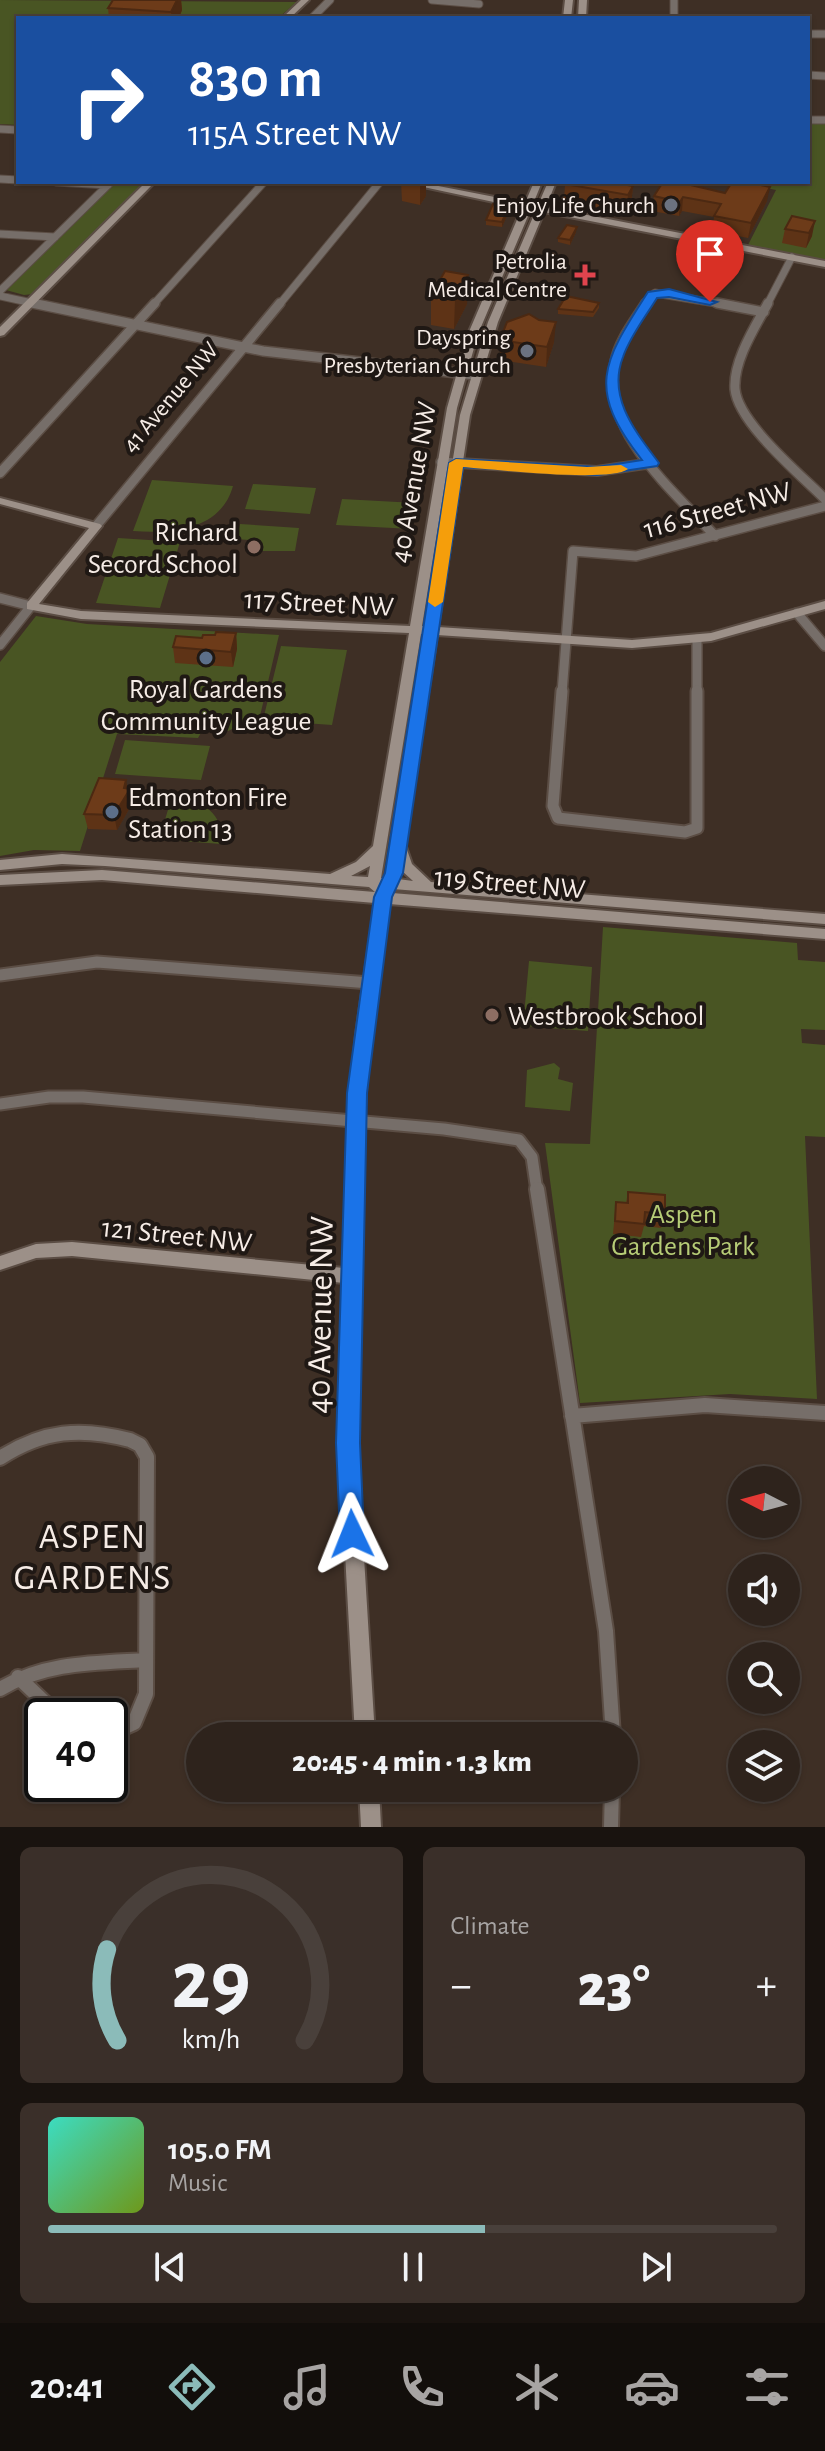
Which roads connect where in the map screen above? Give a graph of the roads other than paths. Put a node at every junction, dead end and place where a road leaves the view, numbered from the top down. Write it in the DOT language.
graph roads {
  1 [pos="305,0"];
  2 [pos="330,0"];
  3 [pos="432,0"];
  4 [pos="479,2"];
  5 [pos="288,16"];
  6 [pos="314,16"];
  7 [pos="109,184"];
  8 [pos="149,184"];
  9 [pos="262,184"];
  10 [pos="378,184"];
  11 [pos="414,184"];
  12 [pos="537,184"];
  13 [pos="551,184"];
  14 [pos="527,206"];
  15 [pos="542,209"];
  16 [pos="0,234"];
  17 [pos="55,237"];
  18 [pos="792,257"];
  19 [pos="825,264"];
  20 [pos="0,293"];
  21 [pos="31,302"];
  22 [pos="764,312"];
  23 [pos="134,325"];
  24 [pos="0,333"];
  25 [pos="242,348"];
  26 [pos="460,373"];
  27 [pos="475,375"];
  28 [pos="441,462"];
  29 [pos="456,463"];
  30 [pos="652,463"];
  31 [pos="0,473"];
  32 [pos="825,499"];
  33 [pos="0,501"];
  34 [pos="825,506"];
  35 [pos="96,526"];
  36 [pos="715,536"];
  37 [pos="0,598"];
  38 [pos="825,605"];
  39 [pos="31,606"];
  40 [pos="797,613"];
  41 [pos="415,631"];
  42 [pos="431,631"];
  43 [pos="565,639"];
  44 [pos="697,639"];
  45 [pos="0,645"];
  46 [pos="825,646"];
  47 [pos="399,841"];
  48 [pos="379,847"];
  49 [pos="0,865"];
  50 [pos="331,877"];
  51 [pos="0,880"];
  52 [pos="374,881"];
  53 [pos="392,883"];
  54 [pos="426,885"];
  55 [pos="383,897"];
  56 [pos="825,919"];
  57 [pos="825,934"];
  58 [pos="0,975"];
  59 [pos="370,983"];
  60 [pos="0,1104"];
  61 [pos="356,1121"];
  62 [pos="0,1263"];
  63 [pos="351,1276"];
  64 [pos="825,1413"];
  65 [pos="572,1416"];
  66 [pos="0,1458"];
  67 [pos="146,1660"];
  68 [pos="18,1677"];
  69 [pos="0,1689"];
  70 [pos="40,1698"];
  71 [pos="364,1722"];
  72 [pos="612,1722"];
  73 [pos="128,1727"];
  74 [pos="370,1802"];
  75 [pos="612,1802"];
  76 [pos="371,1827"];
  77 [pos="611,1827"];
  1 -- 5 [label="street"];
  2 -- 6 [label="street"];
  3 -- 4 [label="street"];
  7 -- 17 [label="street"];
  8 -- 21 [label="street"];
  9 -- 23 [label="street"];
  10 -- 25 [label="street, 41 Avenue NW"];
  11 -- 14 [label="street"];
  12 -- 14 [label="street, 40 Avenue NW"];
  13 -- 15 [label="street, 40 Avenue NW"];
  14 -- 15 [label="street"];
  14 -- 26 [label="street, 40 Avenue NW"];
  15 -- 18 [label="street"];
  15 -- 27 [label="street, 40 Avenue NW"];
  16 -- 17 [label="street"];
  17 -- 20 [label="street"];
  18 -- 19 [label="street"];
  18 -- 22 [label="street"];
  20 -- 21 [label="street"];
  21 -- 23 [label="street"];
  21 -- 24 [label="street"];
  22 -- 30 [label="street"];
  22 -- 32 [label="street"];
  23 -- 25 [label="street"];
  23 -- 31 [label="street"];
  25 -- 26 [label="street"];
  25 -- 35 [label="street, 41 Avenue NW"];
  26 -- 27 [label="street"];
  26 -- 28 [label="street, 40 Avenue NW"];
  27 -- 29 [label="street, 40 Avenue NW"];
  28 -- 29 [label="street"];
  28 -- 41 [label="street, 40 Avenue NW"];
  29 -- 30 [label="street"];
  29 -- 42 [label="street, 40 Avenue NW"];
  30 -- 36 [label="street"];
  33 -- 35 [label="street"];
  34 -- 36 [label="street, 116 Street NW"];
  35 -- 39 [label="street, 41 Avenue NW"];
  36 -- 43 [label="street, 116 Street NW"];
  37 -- 39 [label="street, 117 Street NW"];
  38 -- 40 [label="street, 117 Street NW"];
  39 -- 41 [label="street, 117 Street NW"];
  39 -- 45 [label="street, 41 Avenue NW"];
  40 -- 44 [label="street, 117 Street NW"];
  40 -- 46 [label="street"];
  41 -- 42 [label="street, 117 Street NW"];
  41 -- 48 [label="street, 40 Avenue NW"];
  42 -- 43 [label="street, 117 Street NW"];
  42 -- 47 [label="street, 40 Avenue NW"];
  43 -- 44 [label="street, 117 Street NW"];
  43 -- 44 [label="street"];
  47 -- 53 [label="street, 40 Avenue NW"];
  47 -- 54 [label="street"];
  48 -- 50 [label="street"];
  48 -- 52 [label="street, 40 Avenue NW"];
  49 -- 50 [label="street, 119 Street NW"];
  50 -- 52 [label="street, 119 Street NW"];
  51 -- 55 [label="street, 119 Street NW"];
  52 -- 53 [label="street, 119 Street NW"];
  52 -- 55 [label="street"];
  53 -- 54 [label="street, 119 Street NW"];
  53 -- 55 [label="street, 40 Avenue NW"];
  54 -- 56 [label="street, 119 Street NW"];
  55 -- 57 [label="street, 119 Street NW"];
  55 -- 59 [label="street, 40 Avenue NW"];
  58 -- 59 [label="street"];
  59 -- 61 [label="street, 40 Avenue NW"];
  60 -- 61 [label="street"];
  61 -- 63 [label="street, 40 Avenue NW"];
  61 -- 65 [label="street"];
  62 -- 63 [label="street, 121 Street NW"];
  63 -- 71 [label="street, 40 Avenue NW"];
  64 -- 65 [label="street"];
  65 -- 72 [label="street"];
  66 -- 67 [label="street"];
  67 -- 68 [label="street"];
  67 -- 73 [label="street"];
  68 -- 69 [label="street"];
  68 -- 70 [label="street"];
  74 -- 76 [label="street"];
  75 -- 77 [label="street"];
}
